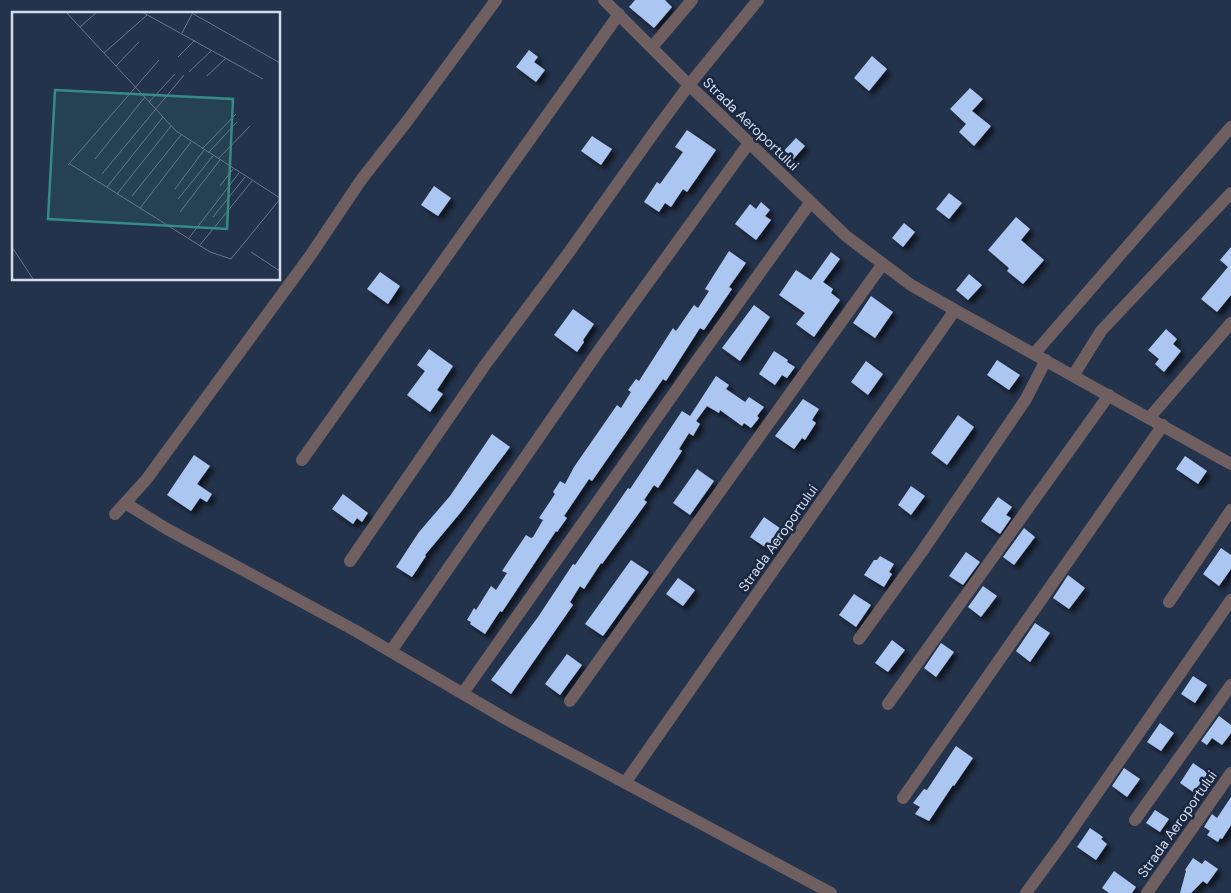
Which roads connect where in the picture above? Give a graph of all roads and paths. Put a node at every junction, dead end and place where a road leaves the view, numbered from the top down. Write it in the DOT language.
graph roads {
  1 [pos="496,0"];
  2 [pos="604,0"];
  3 [pos="692,0"];
  4 [pos="758,0"];
  5 [pos="619,14"];
  6 [pos="652,47"];
  7 [pos="688,85"];
  8 [pos="1231,126"];
  9 [pos="749,143"];
  10 [pos="1231,193"];
  11 [pos="810,203"];
  12 [pos="882,264"];
  13 [pos="955,310"];
  14 [pos="1231,323"];
  15 [pos="1034,354"];
  16 [pos="1046,360"];
  17 [pos="1073,376"];
  18 [pos="1109,395"];
  19 [pos="1150,417"];
  20 [pos="1163,424"];
  21 [pos="302,460"];
  22 [pos="1231,464"];
  23 [pos="125,503"];
  24 [pos="1231,510"];
  25 [pos="115,514"];
  26 [pos="350,561"];
  27 [pos="1231,600"];
  28 [pos="1169,602"];
  29 [pos="859,639"];
  30 [pos="392,651"];
  31 [pos="1231,685"];
  32 [pos="463,693"];
  33 [pos="570,701"];
  34 [pos="888,704"];
  35 [pos="1231,773"];
  36 [pos="625,783"];
  37 [pos="903,798"];
  38 [pos="1135,820"];
  39 [pos="831,893"];
  40 [pos="1026,893"];
  41 [pos="1147,893"];
  1 -- 23 [label="street"];
  2 -- 5 [label="street, Strada Aeroportului"];
  3 -- 6 [label="street"];
  4 -- 7 [label="street"];
  5 -- 6 [label="street, Strada Aeroportului"];
  5 -- 21 [label="street"];
  6 -- 7 [label="street, Strada Aeroportului"];
  7 -- 9 [label="street, Strada Aeroportului"];
  7 -- 26 [label="street"];
  8 -- 15 [label="street"];
  9 -- 11 [label="street, Strada Aeroportului"];
  9 -- 30 [label="street"];
  10 -- 17 [label="street"];
  11 -- 12 [label="street, Strada Aeroportului"];
  11 -- 32 [label="street"];
  12 -- 13 [label="street, Strada Aeroportului"];
  12 -- 33 [label="street"];
  13 -- 15 [label="street, Strada Aeroportului"];
  13 -- 36 [label="street, Strada Aeroportului"];
  14 -- 19 [label="street"];
  15 -- 16 [label="street, Strada Aeroportului"];
  16 -- 17 [label="street, Strada Aeroportului"];
  16 -- 29 [label="street"];
  17 -- 18 [label="street, Strada Aeroportului"];
  18 -- 19 [label="street, Strada Aeroportului"];
  18 -- 34 [label="street"];
  19 -- 20 [label="street, Strada Aeroportului"];
  20 -- 22 [label="street, Strada Aeroportului"];
  20 -- 37 [label="street"];
  23 -- 25 [label="street"];
  23 -- 30 [label="street"];
  24 -- 28 [label="street"];
  27 -- 40 [label="street"];
  30 -- 32 [label="street"];
  31 -- 38 [label="street"];
  32 -- 36 [label="street"];
  35 -- 41 [label="street, Strada Aeroportului"];
  36 -- 39 [label="street"];
}
